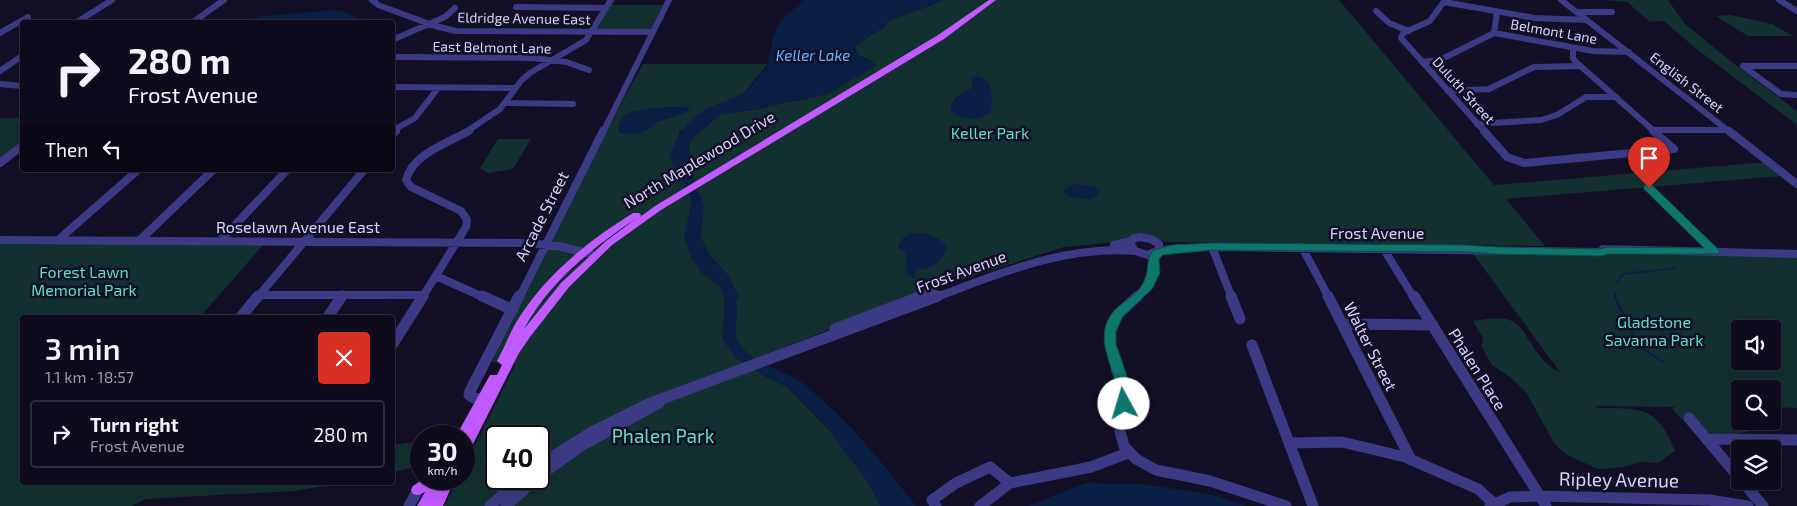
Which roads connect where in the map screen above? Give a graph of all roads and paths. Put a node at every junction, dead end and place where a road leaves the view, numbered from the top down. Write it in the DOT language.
graph roads {
  1 [pos="112,0"];
  2 [pos="224,0"];
  3 [pos="372,0"];
  4 [pos="668,0"];
  5 [pos="983,0"];
  6 [pos="993,0"];
  7 [pos="1562,0"];
  8 [pos="1779,0"];
  9 [pos="1445,1"];
  10 [pos="608,4"];
  11 [pos="516,7"];
  12 [pos="455,8"];
  13 [pos="1797,10"];
  14 [pos="1376,11"];
  15 [pos="1497,12"];
  16 [pos="1577,12"];
  17 [pos="1612,12"];
  18 [pos="28,17"];
  19 [pos="23,20"];
  20 [pos="79,20"];
  21 [pos="196,20"];
  22 [pos="1587,20"];
  23 [pos="20,22"];
  24 [pos="428,24"];
  25 [pos="1409,31"];
  26 [pos="592,32"];
  27 [pos="653,32"];
  28 [pos="0,33"];
  29 [pos="1494,33"];
  30 [pos="395,39"];
  31 [pos="1573,48"];
  32 [pos="1629,52"];
  33 [pos="20,57"];
  34 [pos="395,58"];
  35 [pos="552,60"];
  36 [pos="1422,62"];
  37 [pos="1580,66"];
  38 [pos="1797,66"];
  39 [pos="589,70"];
  40 [pos="0,71"];
  41 [pos="0,84"];
  42 [pos="20,86"];
  43 [pos="395,87"];
  44 [pos="438,88"];
  45 [pos="515,88"];
  46 [pos="1448,91"];
  47 [pos="1781,94"];
  48 [pos="1797,95"];
  49 [pos="1616,97"];
  50 [pos="505,103"];
  51 [pos="573,104"];
  52 [pos="1477,124"];
  53 [pos="1655,130"];
  54 [pos="1729,130"];
  55 [pos="395,132"];
  56 [pos="20,148"];
  57 [pos="0,163"];
  58 [pos="136,172"];
  59 [pos="211,172"];
  60 [pos="285,172"];
  61 [pos="362,172"];
  62 [pos="708,175"];
  63 [pos="1797,184"];
  64 [pos="1649,188"];
  65 [pos="674,196"];
  66 [pos="0,240"];
  67 [pos="1154,240"];
  68 [pos="57,241"];
  69 [pos="139,241"];
  70 [pos="220,241"];
  71 [pos="1131,241"];
  72 [pos="304,242"];
  73 [pos="457,242"];
  74 [pos="547,244"];
  75 [pos="1212,247"];
  76 [pos="1302,247"];
  77 [pos="1383,248"];
  78 [pos="1607,250"];
  79 [pos="1797,250"];
  80 [pos="1714,251"];
  81 [pos="584,252"];
  82 [pos="1137,252"];
  83 [pos="1156,253"];
  84 [pos="1797,254"];
  85 [pos="596,255"];
  86 [pos="436,276"];
  87 [pos="1150,282"];
  88 [pos="259,295"];
  89 [pos="343,295"];
  90 [pos="424,295"];
  91 [pos="513,310"];
  92 [pos="242,315"];
  93 [pos="329,315"];
  94 [pos="1240,319"];
  95 [pos="1343,324"];
  96 [pos="1433,325"];
  97 [pos="395,339"];
  98 [pos="804,345"];
  99 [pos="1252,345"];
  100 [pos="732,371"];
  101 [pos="665,398"];
  102 [pos="487,399"];
  103 [pos="1689,418"];
  104 [pos="474,423"];
  105 [pos="1707,439"];
  106 [pos="1797,440"];
  107 [pos="1290,443"];
  108 [pos="1128,453"];
  109 [pos="550,458"];
  110 [pos="1411,460"];
  111 [pos="1731,468"];
  112 [pos="550,469"];
  113 [pos="1010,483"];
  114 [pos="418,490"];
  115 [pos="433,490"];
  116 [pos="444,490"];
  117 [pos="508,490"];
  118 [pos="524,490"];
  119 [pos="1749,490"];
  120 [pos="1543,501"];
  121 [pos="1653,502"];
  122 [pos="1494,505"];
  123 [pos="409,506"];
  124 [pos="424,506"];
  125 [pos="436,506"];
  126 [pos="490,506"];
  127 [pos="506,506"];
  128 [pos="936,506"];
  129 [pos="980,506"];
  130 [pos="1286,506"];
  131 [pos="1313,506"];
  132 [pos="1748,506"];
  133 [pos="1763,506"];
  1 -- 20 [label="street"];
  2 -- 21 [label="street"];
  3 -- 24 [label="street, Eldridge Avenue East"];
  4 -- 27 [label="street, Arcade Street"];
  5 -- 62 [label="main road, North Maplewood Drive"];
  6 -- 62 [label="main road, North Maplewood Drive"];
  7 -- 16 [label="street, English Street"];
  8 -- 13 [label="street"];
  9 -- 15 [label="street"];
  9 -- 25 [label="street"];
  10 -- 11 [label="street"];
  10 -- 26 [label="street"];
  12 -- 24 [label="street"];
  14 -- 25 [label="street"];
  15 -- 22 [label="street"];
  15 -- 29 [label="street"];
  16 -- 17 [label="street"];
  16 -- 22 [label="street, English Street"];
  18 -- 19 [label="street"];
  22 -- 32 [label="street, English Street"];
  23 -- 28 [label="street"];
  24 -- 26 [label="street, Eldridge Avenue East"];
  24 -- 30 [label="street"];
  25 -- 36 [label="street, Duluth Street"];
  26 -- 27 [label="street, Eldridge Avenue East"];
  26 -- 35 [label="street"];
  27 -- 74 [label="street, Arcade Street"];
  29 -- 31 [label="street, Belmont Lane"];
  29 -- 36 [label="street, Belmont Lane"];
  31 -- 32 [label="street, Belmont Lane"];
  31 -- 37 [label="street"];
  32 -- 54 [label="street, English Street"];
  33 -- 40 [label="street"];
  34 -- 35 [label="street, East Belmont Lane"];
  35 -- 39 [label="street, East Belmont Lane"];
  35 -- 45 [label="street"];
  36 -- 46 [label="street, Duluth Street"];
  37 -- 46 [label="street"];
  37 -- 49 [label="street"];
  38 -- 47 [label="street"];
  41 -- 42 [label="street"];
  43 -- 44 [label="street"];
  44 -- 45 [label="street"];
  44 -- 55 [label="street"];
  45 -- 50 [label="street"];
  46 -- 52 [label="street, Duluth Street"];
  47 -- 48 [label="street"];
  49 -- 52 [label="street"];
  49 -- 53 [label="street"];
  50 -- 51 [label="street"];
  50 -- 73 [label="street"];
  52 -- 53 [label="street, Duluth Street"];
  53 -- 54 [label="street"];
  54 -- 63 [label="street, English Street"];
  56 -- 57 [label="street"];
  58 -- 68 [label="street"];
  59 -- 69 [label="street"];
  60 -- 70 [label="street"];
  61 -- 72 [label="street"];
  62 -- 65 [label="main road, North Maplewood Drive"];
  64 -- 80 [label="street"];
  65 -- 81 [label="main road, North Maplewood Drive"];
  65 -- 85 [label="main road, North Maplewood Drive"];
  66 -- 68 [label="street, Roselawn Avenue East"];
  67 -- 71 [label="street, Frost Avenue"];
  67 -- 75 [label="street, Frost Avenue"];
  67 -- 83 [label="street"];
  68 -- 69 [label="street, Roselawn Avenue East"];
  69 -- 70 [label="street, Roselawn Avenue East"];
  70 -- 72 [label="street, Roselawn Avenue East"];
  71 -- 82 [label="street"];
  71 -- 98 [label="street, Frost Avenue"];
  72 -- 73 [label="street, Roselawn Avenue East"];
  72 -- 88 [label="street"];
  73 -- 74 [label="street, Roselawn Avenue East"];
  73 -- 86 [label="street"];
  74 -- 81 [label="street, Roselawn Avenue East"];
  74 -- 91 [label="street, Arcade Street"];
  75 -- 76 [label="street, Frost Avenue"];
  75 -- 83 [label="street, Frost Avenue"];
  75 -- 94 [label="street"];
  76 -- 77 [label="street, Frost Avenue"];
  76 -- 95 [label="street, Walter Street"];
  77 -- 78 [label="street, Frost Avenue"];
  77 -- 96 [label="street, Phalen Place"];
  78 -- 80 [label="street, Frost Avenue"];
  79 -- 80 [label="street, Frost Avenue"];
  80 -- 84 [label="street, Frost Avenue"];
  81 -- 85 [label="street, Roselawn Avenue East"];
  81 -- 102 [label="main road, North Maplewood Drive"];
  82 -- 83 [label="street, Frost Avenue"];
  82 -- 87 [label="street"];
  82 -- 98 [label="street, Frost Avenue"];
  83 -- 87 [label="street"];
  85 -- 102 [label="main road, North Maplewood Drive"];
  86 -- 90 [label="street"];
  86 -- 91 [label="street"];
  87 -- 108 [label="street"];
  88 -- 89 [label="street"];
  88 -- 92 [label="street"];
  89 -- 90 [label="street"];
  89 -- 93 [label="street"];
  90 -- 97 [label="street"];
  91 -- 102 [label="street, Arcade Street"];
  95 -- 96 [label="street"];
  95 -- 110 [label="street, Walter Street"];
  96 -- 120 [label="street, Phalen Place"];
  98 -- 100 [label="street, Frost Avenue"];
  99 -- 107 [label="street"];
  100 -- 101 [label="street, Frost Avenue"];
  101 -- 109 [label="street, Frost Avenue"];
  101 -- 112 [label="street, Frost Avenue"];
  102 -- 104 [label="main road"];
  103 -- 105 [label="street"];
  105 -- 106 [label="street"];
  105 -- 111 [label="street"];
  107 -- 110 [label="street"];
  107 -- 131 [label="street"];
  108 -- 113 [label="street"];
  108 -- 130 [label="street"];
  110 -- 122 [label="street"];
  113 -- 128 [label="street"];
  113 -- 129 [label="street"];
  114 -- 123 [label="street"];
  115 -- 124 [label="main road"];
  116 -- 125 [label="main road"];
  117 -- 126 [label="street"];
  118 -- 127 [label="street, Frost Avenue"];
  119 -- 133 [label="street"];
  120 -- 121 [label="street, Ripley Avenue"];
  120 -- 122 [label="street, Ripley Avenue"];
  121 -- 132 [label="street, Ripley Avenue"];
}
